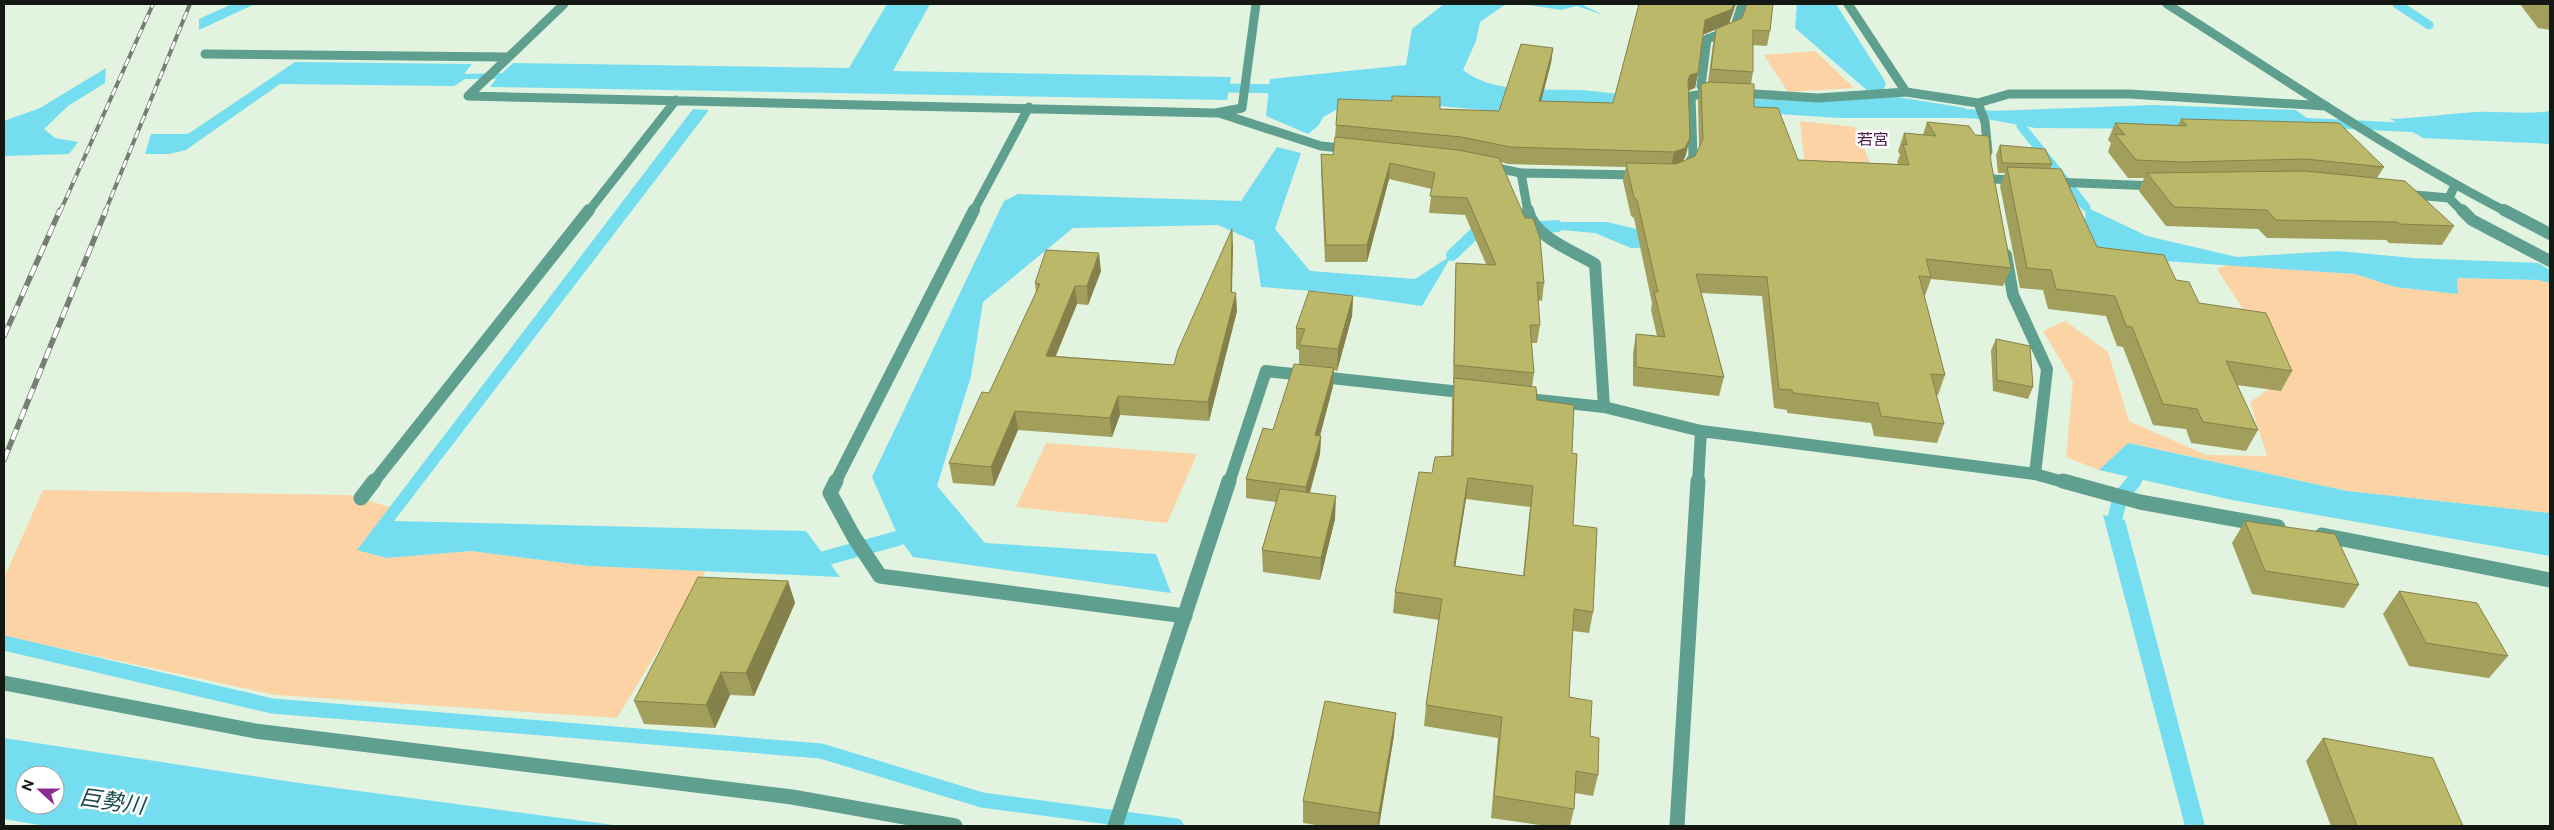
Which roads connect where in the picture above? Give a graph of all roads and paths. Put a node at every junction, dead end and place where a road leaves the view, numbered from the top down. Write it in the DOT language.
graph roads {
  1 [pos="564,4"];
  2 [pos="1256,4"];
  3 [pos="1742,4"];
  4 [pos="1848,4"];
  5 [pos="2166,4"];
  6 [pos="205,54"];
  7 [pos="508,57"];
  8 [pos="1705,92"];
  9 [pos="1906,92"];
  10 [pos="676,100"];
  11 [pos="1978,103"];
  12 [pos="2326,106"];
  13 [pos="1029,107"];
  14 [pos="1216,113"];
  15 [pos="1360,150"];
  16 [pos="1476,164"];
  17 [pos="1521,173"];
  18 [pos="1653,175"];
  19 [pos="1672,175"];
  20 [pos="2455,185"];
  21 [pos="2172,186"];
  22 [pos="2392,192"];
  23 [pos="2449,198"];
  24 [pos="2550,234"];
  25 [pos="2005,243"];
  26 [pos="2550,261"];
  27 [pos="1488,395"];
  28 [pos="1508,397"];
  29 [pos="1604,407"];
  30 [pos="1701,431"];
  31 [pos="2036,474"];
  32 [pos="361,498"];
  33 [pos="2293,530"];
  34 [pos="2312,533"];
  35 [pos="2550,580"];
  36 [pos="1185,616"];
  37 [pos="4,683"];
  38 [pos="955,826"];
  39 [pos="1114,826"];
  40 [pos="1677,826"];
  1 -- 7 [label="street"];
  2 -- 14 [label="street"];
  3 -- 8 [label="street"];
  4 -- 9 [label="street"];
  5 -- 12 [label="street"];
  6 -- 7 [label="street"];
  7 -- 10 [label="street"];
  8 -- 9 [label="street"];
  8 -- 19 [label="street"];
  9 -- 11 [label="street"];
  10 -- 13 [label="street"];
  10 -- 32 [label="street"];
  11 -- 12 [label="street"];
  11 -- 21 [label="street"];
  12 -- 20 [label="street"];
  13 -- 14 [label="street"];
  13 -- 36 [label="street"];
  14 -- 15 [label="street"];
  16 -- 17 [label="street"];
  17 -- 18 [label="street"];
  17 -- 29 [label="street"];
  20 -- 23 [label="street"];
  20 -- 24 [label="street"];
  22 -- 23 [label="street"];
  23 -- 26 [label="street"];
  25 -- 31 [label="street"];
  27 -- 36 [label="street"];
  28 -- 29 [label="street"];
  29 -- 30 [label="street"];
  30 -- 31 [label="street"];
  30 -- 40 [label="street"];
  31 -- 33 [label="street"];
  34 -- 35 [label="street"];
  36 -- 39 [label="street"];
  37 -- 38 [label="street"];
}
